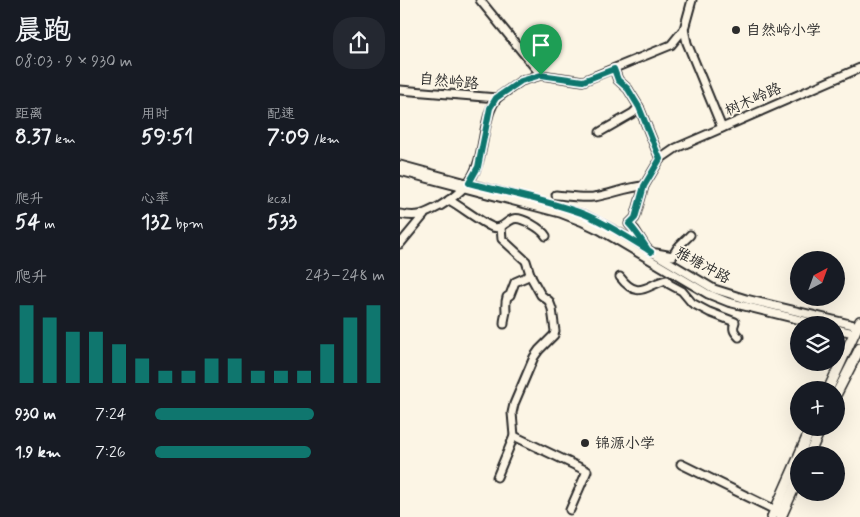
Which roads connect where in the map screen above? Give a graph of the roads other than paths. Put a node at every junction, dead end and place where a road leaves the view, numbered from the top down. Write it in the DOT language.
graph roads {
  1 [pos="480,0"];
  2 [pos="692,0"];
  3 [pos="684,29"];
  4 [pos="860,68"];
  5 [pos="614,69"];
  6 [pos="541,75"];
  7 [pos="400,90"];
  8 [pos="496,98"];
  9 [pos="639,107"];
  10 [pos="722,128"];
  11 [pos="600,132"];
  12 [pos="660,159"];
  13 [pos="400,164"];
  14 [pos="400,171"];
  15 [pos="466,185"];
  16 [pos="644,186"];
  17 [pos="556,195"];
  18 [pos="449,200"];
  19 [pos="400,214"];
  20 [pos="424,214"];
  21 [pos="502,228"];
  22 [pos="690,234"];
  23 [pos="546,236"];
  24 [pos="400,244"];
  25 [pos="649,251"];
  26 [pos="531,276"];
  27 [pos="620,277"];
  28 [pos="790,317"];
  29 [pos="504,324"];
  30 [pos="857,326"];
  31 [pos="739,338"];
  32 [pos="860,348"];
  33 [pos="832,381"];
  34 [pos="844,381"];
  35 [pos="514,436"];
  36 [pos="681,464"];
  37 [pos="497,477"];
  38 [pos="790,478"];
  39 [pos="790,492"];
  40 [pos="570,510"];
  41 [pos="776,515"];
  1 -- 6 [label="street"];
  2 -- 3 [label="street, 自然岭路"];
  3 -- 5 [label="street, 自然岭路"];
  3 -- 10 [label="street"];
  4 -- 10 [label="street, 树木岭路"];
  5 -- 6 [label="street, 自然岭路"];
  5 -- 9 [label="street"];
  6 -- 8 [label="street, 自然岭路"];
  7 -- 8 [label="street, 自然岭路"];
  8 -- 15 [label="street"];
  9 -- 11 [label="street"];
  9 -- 12 [label="street"];
  10 -- 12 [label="street, 树木岭路"];
  12 -- 16 [label="street"];
  13 -- 15 [label="street, 雅塘冲路"];
  14 -- 15 [label="street, 雅塘冲路"];
  15 -- 18 [label="street"];
  15 -- 25 [label="street, 雅塘冲路"];
  15 -- 28 [label="street, 雅塘冲路"];
  16 -- 17 [label="street"];
  16 -- 25 [label="street"];
  18 -- 20 [label="street"];
  18 -- 21 [label="street"];
  19 -- 20 [label="street"];
  20 -- 24 [label="street"];
  21 -- 23 [label="street"];
  21 -- 26 [label="street"];
  22 -- 25 [label="street"];
  25 -- 30 [label="street, 雅塘冲路"];
  26 -- 29 [label="street"];
  26 -- 35 [label="street"];
  27 -- 31 [label="street"];
  30 -- 33 [label="main road"];
  32 -- 34 [label="main road"];
  35 -- 37 [label="street"];
  35 -- 40 [label="street"];
  36 -- 41 [label="street"];
  38 -- 41 [label="main road"];
  39 -- 41 [label="main road"];
}
